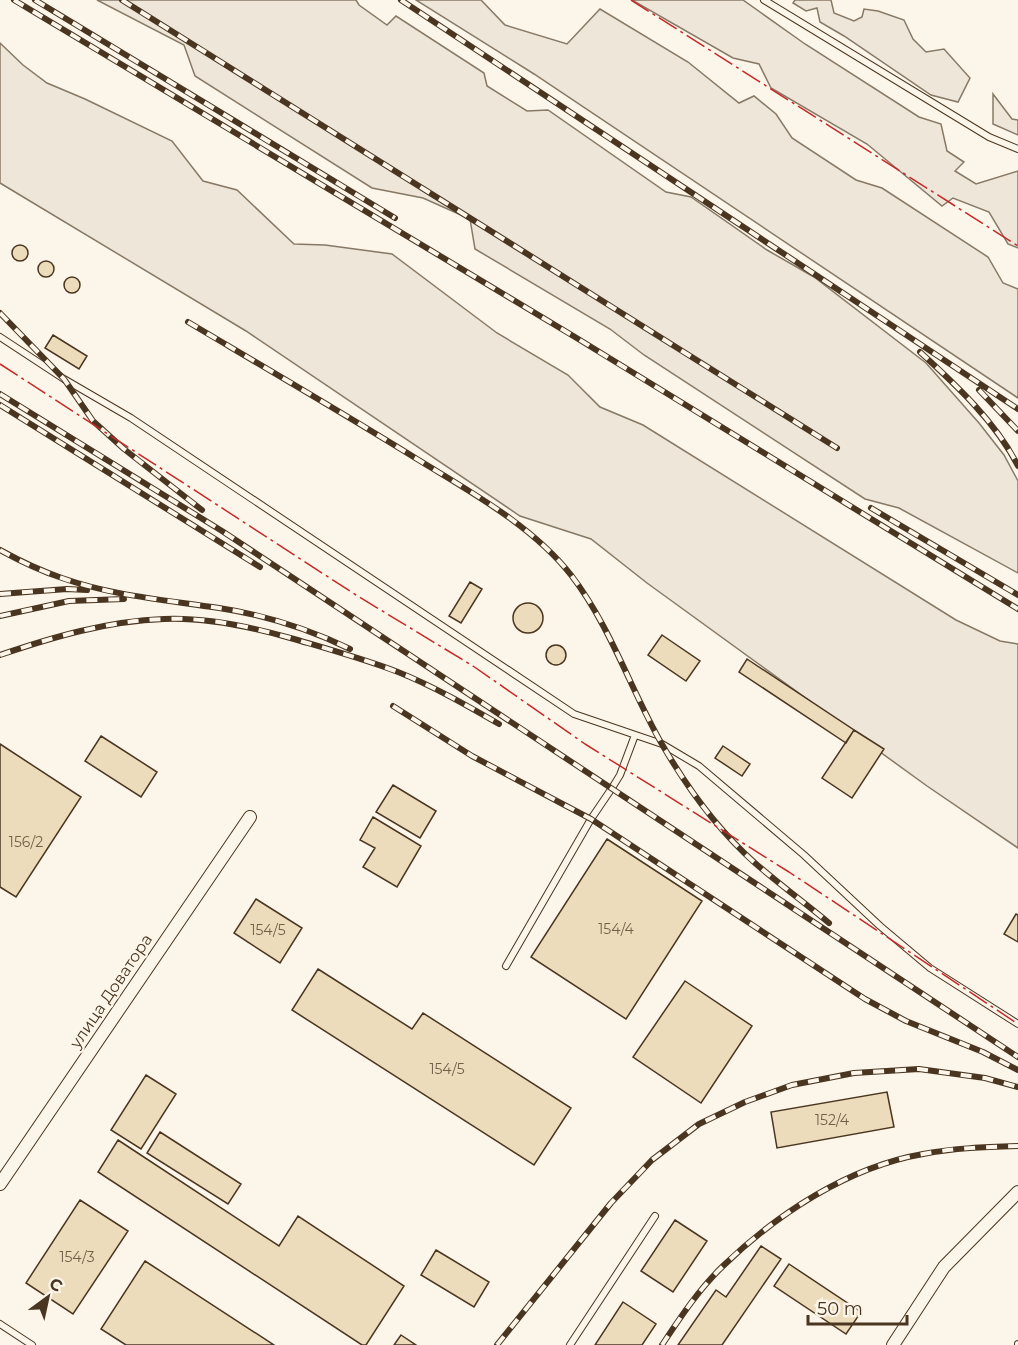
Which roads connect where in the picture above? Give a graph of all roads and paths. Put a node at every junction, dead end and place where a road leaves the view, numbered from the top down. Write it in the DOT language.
graph roads {
  1 [pos="765,0"];
  2 [pos="1018,149"];
  3 [pos="0,337"];
  4 [pos="635,735"];
  5 [pos="250,817"];
  6 [pos="506,966"];
  7 [pos="1018,1024"];
  8 [pos="0,1184"];
  9 [pos="1018,1192"];
  10 [pos="655,1216"];
  11 [pos="0,1324"];
  12 [pos="32,1345"];
  13 [pos="570,1345"];
  14 [pos="893,1345"];
  1 -- 2 [label="lane"];
  3 -- 4 [label="lane"];
  4 -- 6 [label="lane"];
  4 -- 7 [label="lane"];
  5 -- 8 [label="street, улица Доватора"];
  9 -- 14 [label="street"];
  10 -- 13 [label="lane"];
  11 -- 12 [label="lane"];
}
